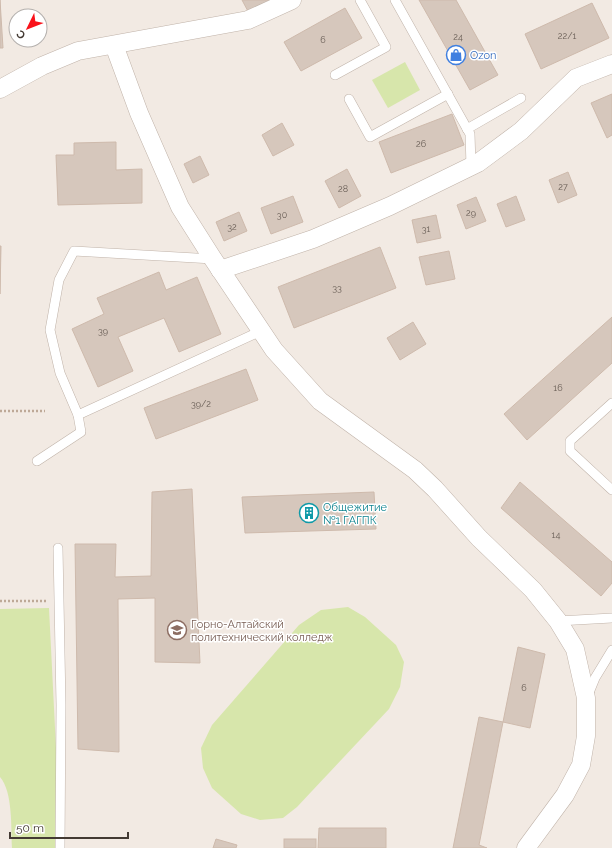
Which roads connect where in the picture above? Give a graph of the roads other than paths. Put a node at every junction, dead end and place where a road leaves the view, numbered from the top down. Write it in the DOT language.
graph roads {
  1 [pos="292,0"];
  2 [pos="360,0"];
  3 [pos="395,0"];
  4 [pos="114,45"];
  5 [pos="612,64"];
  6 [pos="335,75"];
  7 [pos="0,89"];
  8 [pos="448,94"];
  9 [pos="521,98"];
  10 [pos="349,99"];
  11 [pos="467,129"];
  12 [pos="471,166"];
  13 [pos="216,265"];
  14 [pos="261,331"];
  15 [pos="612,403"];
  16 [pos="78,415"];
  17 [pos="37,461"];
  18 [pos="612,490"];
  19 [pos="58,548"];
  20 [pos="612,618"];
  21 [pos="558,621"];
  22 [pos="612,650"];
  23 [pos="586,698"];
  24 [pos="60,848"];
  25 [pos="526,848"];
  1 -- 4 [label="street"];
  2 -- 6 [label="lane"];
  3 -- 8 [label="lane"];
  4 -- 7 [label="street"];
  4 -- 13 [label="street"];
  5 -- 12 [label="street"];
  8 -- 10 [label="lane"];
  8 -- 11 [label="lane"];
  9 -- 11 [label="lane"];
  11 -- 12 [label="lane"];
  12 -- 13 [label="street"];
  13 -- 14 [label="street"];
  13 -- 16 [label="lane"];
  14 -- 16 [label="lane"];
  14 -- 21 [label="street"];
  15 -- 18 [label="lane"];
  16 -- 17 [label="lane"];
  19 -- 24 [label="lane"];
  20 -- 21 [label="lane"];
  21 -- 23 [label="street"];
  22 -- 23 [label="lane"];
  23 -- 25 [label="street"];
}
